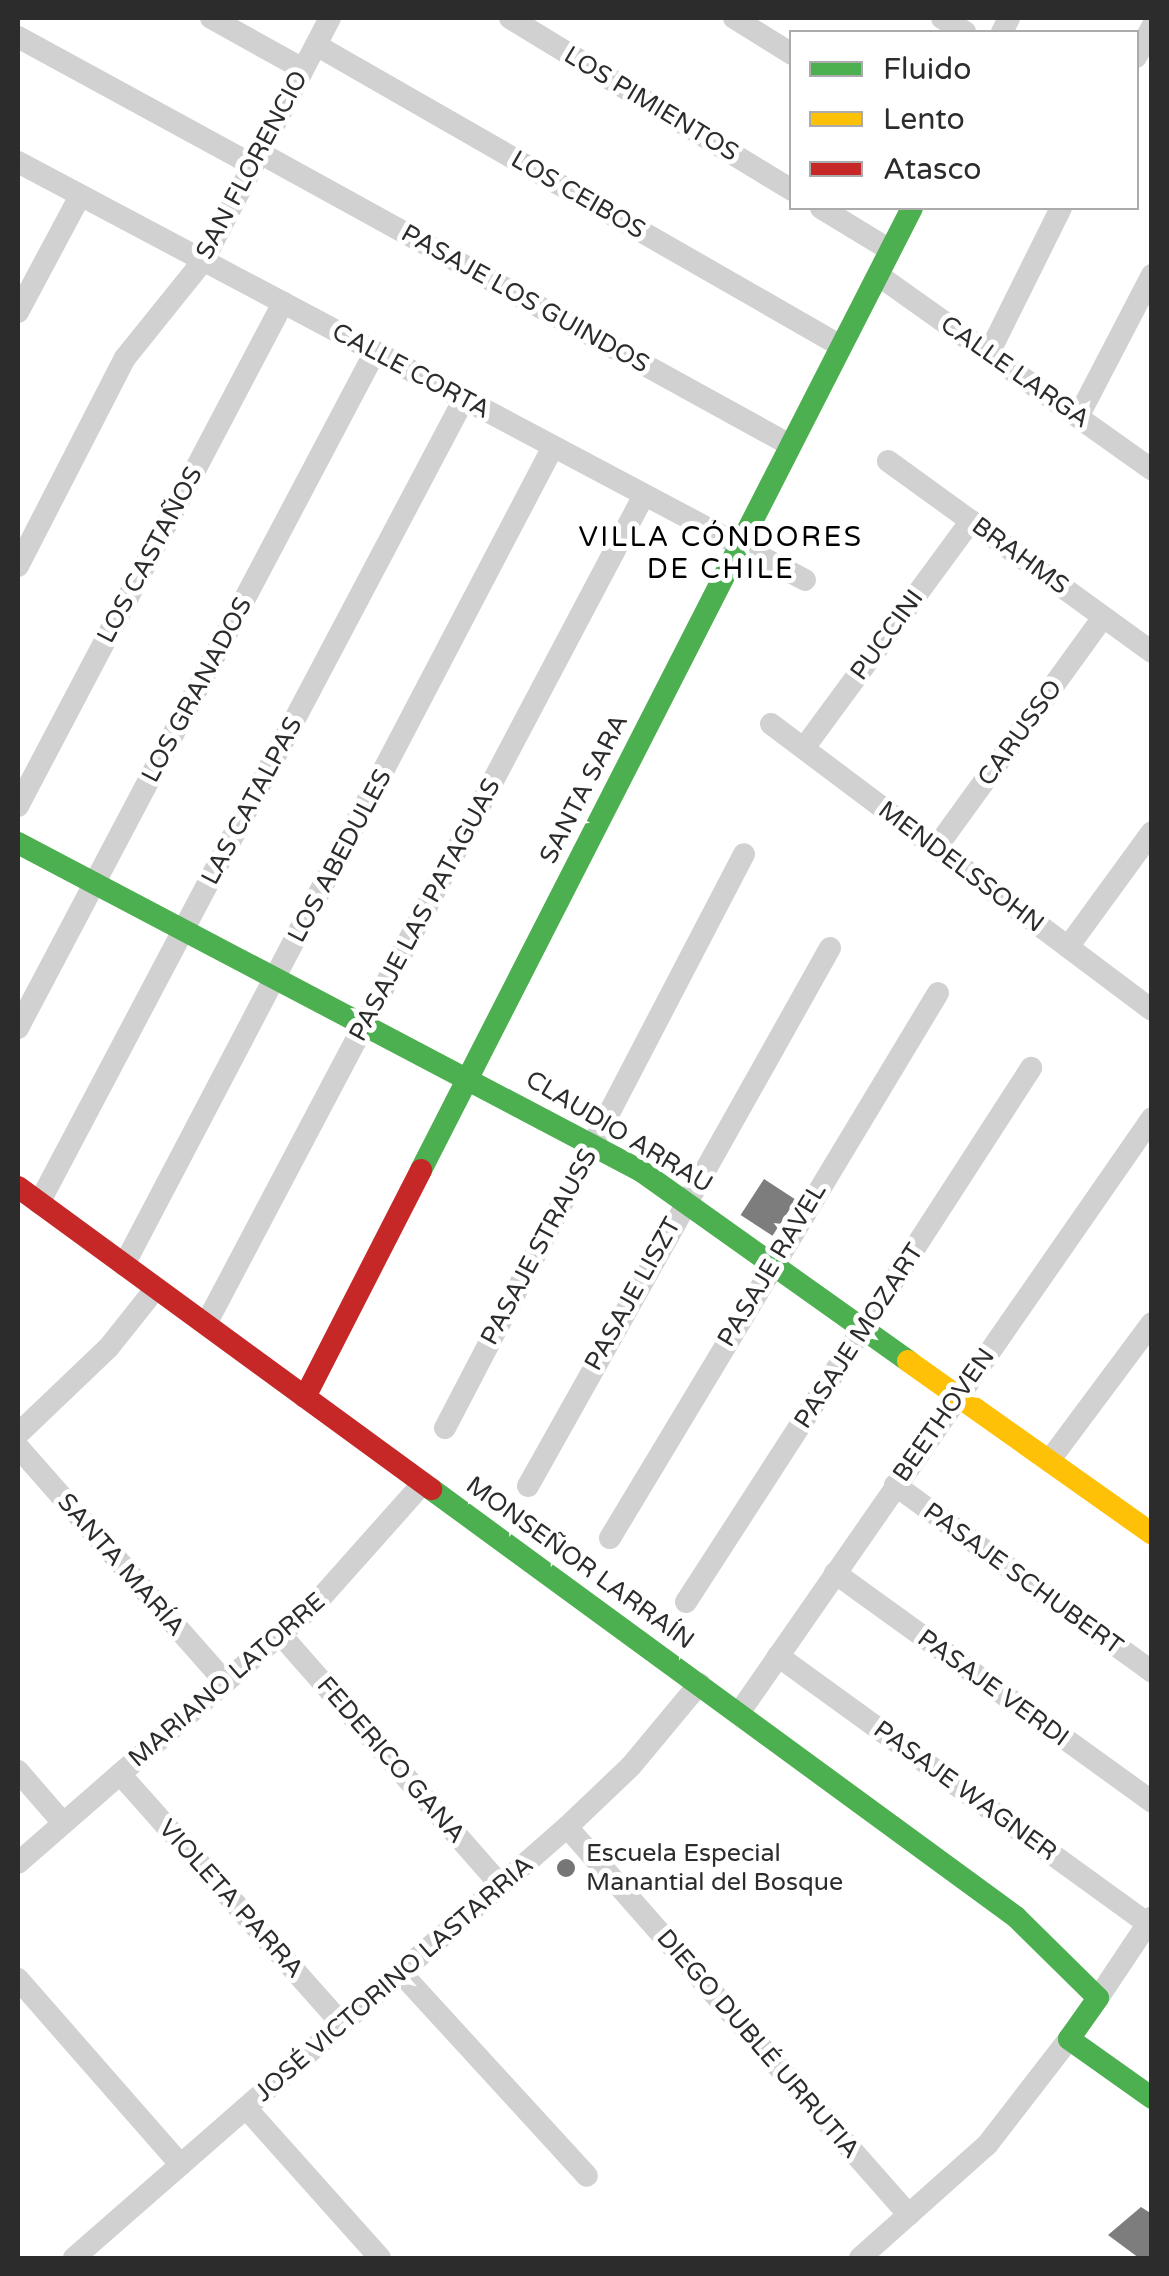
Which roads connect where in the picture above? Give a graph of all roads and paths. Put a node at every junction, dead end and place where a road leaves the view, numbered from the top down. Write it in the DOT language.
graph roads {
  1 [pos="210,18"];
  2 [pos="330,18"];
  3 [pos="510,18"];
  4 [pos="734,18"];
  5 [pos="1152,27"];
  6 [pos="18,37"];
  7 [pos="316,45"];
  8 [pos="1139,51"];
  9 [pos="789,52"];
  10 [pos="303,69"];
  11 [pos="256,159"];
  12 [pos="18,162"];
  13 [pos="789,188"];
  14 [pos="80,196"];
  15 [pos="824,210"];
  16 [pos="911,210"];
  17 [pos="1061,210"];
  18 [pos="890,250"];
  19 [pos="204,261"];
  20 [pos="878,275"];
  21 [pos="1152,275"];
  22 [pos="283,304"];
  23 [pos="18,312"];
  24 [pos="841,346"];
  25 [pos="375,352"];
  26 [pos="988,353"];
  27 [pos="464,399"];
  28 [pos="1078,418"];
  29 [pos="790,445"];
  30 [pos="554,447"];
  31 [pos="888,461"];
  32 [pos="1152,470"];
  33 [pos="644,495"];
  34 [pos="971,520"];
  35 [pos="739,545"];
  36 [pos="18,566"];
  37 [pos="805,580"];
  38 [pos="1104,617"];
  39 [pos="1152,652"];
  40 [pos="770,724"];
  41 [pos="804,748"];
  42 [pos="18,806"];
  43 [pos="1152,832"];
  44 [pos="18,843"];
  45 [pos="936,848"];
  46 [pos="744,854"];
  47 [pos="95,883"];
  48 [pos="184,930"];
  49 [pos="1068,947"];
  50 [pos="830,948"];
  51 [pos="276,978"];
  52 [pos="938,993"];
  53 [pos="1152,1010"];
  54 [pos="365,1024"];
  55 [pos="18,1028"];
  56 [pos="1031,1068"];
  57 [pos="468,1077"];
  58 [pos="1152,1118"];
  59 [pos="594,1143"];
  60 [pos="18,1187"];
  61 [pos="684,1200"];
  62 [pos="39,1203"];
  63 [pos="772,1262"];
  64 [pos="124,1265"];
  65 [pos="156,1288"];
  66 [pos="1152,1323"];
  67 [pos="206,1324"];
  68 [pos="864,1328"];
  69 [pos="958,1395"];
  70 [pos="305,1397"];
  71 [pos="445,1428"];
  72 [pos="18,1434"];
  73 [pos="18,1447"];
  74 [pos="1049,1461"];
  75 [pos="424,1483"];
  76 [pos="895,1485"];
  77 [pos="528,1486"];
  78 [pos="1152,1504"];
  79 [pos="1144,1528"];
  80 [pos="610,1538"];
  81 [pos="835,1573"];
  82 [pos="686,1602"];
  83 [pos="281,1634"];
  84 [pos="778,1656"];
  85 [pos="1152,1672"];
  86 [pos="226,1682"];
  87 [pos="698,1684"];
  88 [pos="739,1713"];
  89 [pos="18,1770"];
  90 [pos="120,1774"];
  91 [pos="1152,1802"];
  92 [pos="63,1824"];
  93 [pos="567,1827"];
  94 [pos="18,1863"];
  95 [pos="502,1885"];
  96 [pos="1150,1923"];
  97 [pos="400,1973"];
  98 [pos="18,1979"];
  99 [pos="1098,1998"];
  100 [pos="342,2024"];
  101 [pos="1069,2039"];
  102 [pos="1152,2098"];
  103 [pos="246,2108"];
  104 [pos="181,2165"];
  105 [pos="586,2176"];
  106 [pos="909,2215"];
  107 [pos="81,2256"];
  108 [pos="380,2258"];
  109 [pos="860,2258"];
  1 -- 10 [label="street"];
  2 -- 7 [label="street, SAN FLORENCIO"];
  3 -- 13 [label="street, LOS PIMIENTOS"];
  4 -- 9 [label="street"];
  5 -- 8 [label="street"];
  6 -- 11 [label="street, PASAJE LOS GUINDOS"];
  7 -- 10 [label="street, SAN FLORENCIO"];
  7 -- 24 [label="street, LOS CEIBOS"];
  10 -- 11 [label="street, SAN FLORENCIO"];
  11 -- 19 [label="street, SAN FLORENCIO"];
  11 -- 29 [label="street, PASAJE LOS GUINDOS"];
  12 -- 14 [label="street, CALLE CORTA"];
  14 -- 19 [label="street, CALLE CORTA"];
  14 -- 23 [label="street"];
  15 -- 18 [label="street"];
  16 -- 18 [label="street, SANTA SARA"];
  17 -- 26 [label="street"];
  18 -- 20 [label="street, SANTA SARA"];
  19 -- 22 [label="street, CALLE CORTA"];
  19 -- 36 [label="street, SAN FLORENCIO"];
  20 -- 24 [label="street, SANTA SARA"];
  20 -- 26 [label="street, CALLE LARGA"];
  21 -- 28 [label="street"];
  22 -- 25 [label="street, CALLE CORTA"];
  22 -- 42 [label="street, LOS CASTAÑOS"];
  24 -- 29 [label="street, SANTA SARA"];
  25 -- 27 [label="street, CALLE CORTA"];
  25 -- 47 [label="street, LOS GRANADOS"];
  26 -- 28 [label="street, CALLE LARGA"];
  27 -- 30 [label="street, CALLE CORTA"];
  27 -- 48 [label="street, LAS CATALPAS"];
  28 -- 32 [label="street, CALLE LARGA"];
  29 -- 35 [label="street, SANTA SARA"];
  30 -- 33 [label="street, CALLE CORTA"];
  30 -- 51 [label="street, LOS ABEDULES"];
  31 -- 34 [label="street, BRAHMS"];
  33 -- 35 [label="street, CALLE CORTA"];
  33 -- 54 [label="street, PASAJE LAS PATAGUAS"];
  34 -- 38 [label="street, BRAHMS"];
  34 -- 41 [label="street, PUCCINI"];
  35 -- 37 [label="street, CALLE CORTA"];
  35 -- 57 [label="street, SANTA SARA"];
  38 -- 39 [label="street, BRAHMS"];
  38 -- 45 [label="street, CARUSSO"];
  40 -- 41 [label="street, MENDELSSOHN"];
  41 -- 45 [label="street, MENDELSSOHN"];
  43 -- 49 [label="street"];
  44 -- 47 [label="street, CLAUDIO ARRAU"];
  45 -- 49 [label="street, MENDELSSOHN"];
  46 -- 59 [label="street, PASAJE STRAUSS"];
  47 -- 48 [label="street, CLAUDIO ARRAU"];
  47 -- 55 [label="street, LOS GRANADOS"];
  48 -- 51 [label="street, CLAUDIO ARRAU"];
  48 -- 62 [label="street, LAS CATALPAS"];
  49 -- 53 [label="street, MENDELSSOHN"];
  50 -- 61 [label="street, PASAJE LISZT"];
  51 -- 54 [label="street, CLAUDIO ARRAU"];
  51 -- 64 [label="street, LOS ABEDULES"];
  52 -- 63 [label="street, PASAJE RAVEL"];
  54 -- 57 [label="street, CLAUDIO ARRAU"];
  54 -- 67 [label="street, PASAJE LAS PATAGUAS"];
  56 -- 68 [label="street, PASAJE MOZART"];
  57 -- 59 [label="street, CLAUDIO ARRAU"];
  57 -- 70 [label="street, SANTA SARA"];
  58 -- 69 [label="street, BEETHOVEN"];
  59 -- 61 [label="street, CLAUDIO ARRAU"];
  59 -- 71 [label="street, PASAJE STRAUSS"];
  60 -- 62 [label="street, MONSEÑOR LARRAÍN"];
  61 -- 63 [label="street, CLAUDIO ARRAU"];
  61 -- 77 [label="street, PASAJE LISZT"];
  62 -- 64 [label="street, MONSEÑOR LARRAÍN"];
  63 -- 68 [label="street, CLAUDIO ARRAU"];
  63 -- 80 [label="street, PASAJE RAVEL"];
  64 -- 65 [label="street, MONSEÑOR LARRAÍN"];
  65 -- 67 [label="street, MONSEÑOR LARRAÍN"];
  65 -- 72 [label="street"];
  66 -- 74 [label="street"];
  67 -- 70 [label="street, MONSEÑOR LARRAÍN"];
  68 -- 69 [label="street, CLAUDIO ARRAU"];
  68 -- 82 [label="street, PASAJE MOZART"];
  69 -- 74 [label="street, CLAUDIO ARRAU"];
  69 -- 76 [label="street, BEETHOVEN"];
  70 -- 75 [label="street, MONSEÑOR LARRAÍN"];
  73 -- 86 [label="street, SANTA MARÍA"];
  74 -- 79 [label="street, CLAUDIO ARRAU"];
  75 -- 83 [label="street, MARIANO LATORRE"];
  75 -- 87 [label="street, MONSEÑOR LARRAÍN"];
  76 -- 81 [label="street, BEETHOVEN"];
  76 -- 85 [label="street, PASAJE SCHUBERT"];
  78 -- 79 [label="street"];
  81 -- 84 [label="street, BEETHOVEN"];
  81 -- 91 [label="street, PASAJE VERDI"];
  83 -- 86 [label="street, MARIANO LATORRE"];
  83 -- 95 [label="street, FEDERICO GANA"];
  84 -- 88 [label="street, BEETHOVEN"];
  84 -- 96 [label="street, PASAJE WAGNER"];
  86 -- 90 [label="street, MARIANO LATORRE"];
  87 -- 88 [label="street, MONSEÑOR LARRAÍN"];
  87 -- 93 [label="street, JOSÉ VICTORINO LASTARRIA"];
  88 -- 99 [label="street, MONSEÑOR LARRAÍN"];
  89 -- 92 [label="street"];
  90 -- 92 [label="street, MARIANO LATORRE"];
  90 -- 100 [label="street, VIOLETA PARRA"];
  92 -- 94 [label="street, MARIANO LATORRE"];
  93 -- 95 [label="street, JOSÉ VICTORINO LASTARRIA"];
  93 -- 106 [label="street, DIEGO DUBLÉ URRUTIA"];
  95 -- 97 [label="street, JOSÉ VICTORINO LASTARRIA"];
  96 -- 99 [label="street"];
  97 -- 100 [label="street, JOSÉ VICTORINO LASTARRIA"];
  97 -- 105 [label="street"];
  98 -- 104 [label="street"];
  99 -- 101 [label="street"];
  100 -- 103 [label="street, JOSÉ VICTORINO LASTARRIA"];
  101 -- 102 [label="street"];
  101 -- 106 [label="street"];
  103 -- 104 [label="street, JOSÉ VICTORINO LASTARRIA"];
  103 -- 108 [label="street"];
  104 -- 107 [label="street, JOSÉ VICTORINO LASTARRIA"];
  106 -- 109 [label="street"];
}
